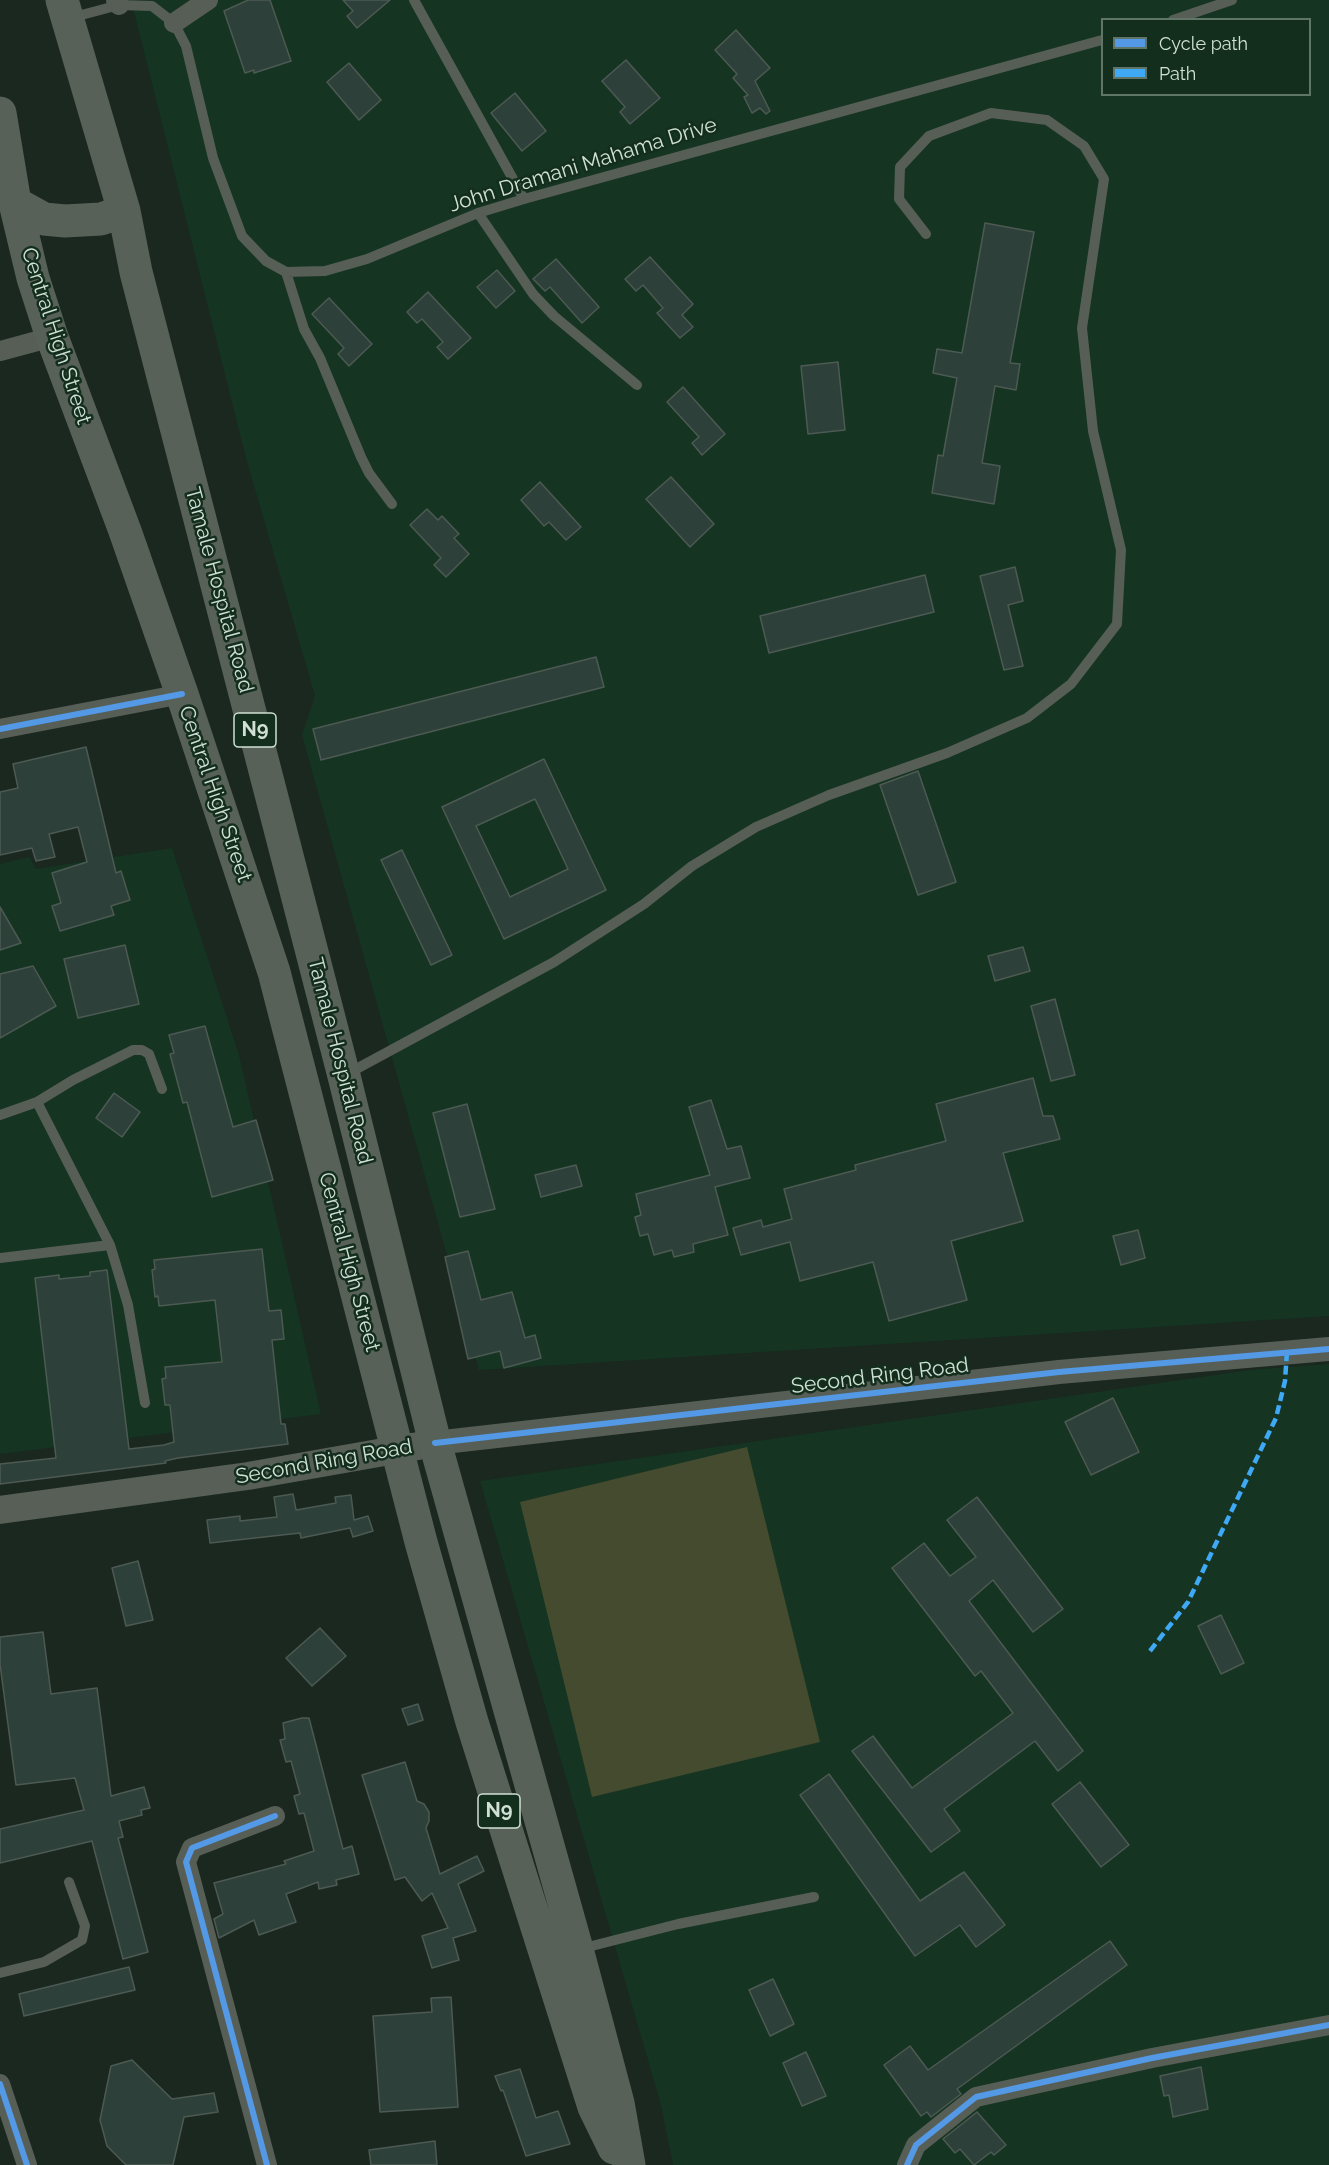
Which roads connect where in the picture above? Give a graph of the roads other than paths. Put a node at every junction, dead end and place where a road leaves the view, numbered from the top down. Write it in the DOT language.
graph roads {
  1 [pos="208,0"];
  2 [pos="414,0"];
  3 [pos="1232,0"];
  4 [pos="118,3"];
  5 [pos="64,9"];
  6 [pos="1179,18"];
  7 [pos="174,22"];
  8 [pos="1101,40"];
  9 [pos="0,113"];
  10 [pos="524,199"];
  11 [pos="15,203"];
  12 [pos="124,211"];
  13 [pos="478,213"];
  14 [pos="926,234"];
  15 [pos="286,272"];
  16 [pos="52,337"];
  17 [pos="0,351"];
  18 [pos="637,385"];
  19 [pos="392,504"];
  20 [pos="182,694"];
  21 [pos="0,729"];
  22 [pos="345,1076"];
  23 [pos="162,1089"];
  24 [pos="37,1102"];
  25 [pos="0,1115"];
  26 [pos="110,1245"];
  27 [pos="0,1258"];
  28 [pos="1329,1349"];
  29 [pos="145,1403"];
  30 [pos="435,1443"];
  31 [pos="399,1449"];
  32 [pos="0,1510"];
  33 [pos="275,1816"];
  34 [pos="69,1882"];
  35 [pos="814,1897"];
  36 [pos="577,1950"];
  37 [pos="0,1973"];
  38 [pos="1329,2025"];
  39 [pos="0,2084"];
  40 [pos="27,2165"];
  41 [pos="267,2165"];
  42 [pos="622,2165"];
  43 [pos="629,2165"];
  44 [pos="907,2165"];
  1 -- 7 [label="street"];
  2 -- 10 [label="lane"];
  3 -- 6 [label="lane"];
  4 -- 5 [label="lane"];
  4 -- 7 [label="lane"];
  5 -- 12 [label="highway, Tamale Hospital Road / N9"];
  7 -- 15 [label="lane"];
  8 -- 10 [label="lane, John Dramani Mahama Drive"];
  9 -- 11 [label="highway, Central High Street / N9"];
  10 -- 13 [label="lane, John Dramani Mahama Drive"];
  11 -- 12 [label="highway"];
  11 -- 16 [label="highway, Central High Street / N9"];
  12 -- 22 [label="highway, Tamale Hospital Road / N9"];
  13 -- 15 [label="lane, John Dramani Mahama Drive"];
  13 -- 18 [label="lane"];
  14 -- 22 [label="lane"];
  15 -- 19 [label="lane"];
  16 -- 17 [label="street"];
  16 -- 20 [label="highway, Central High Street / N9"];
  20 -- 21 [label="street"];
  20 -- 31 [label="highway, Central High Street / N9"];
  22 -- 30 [label="highway, Tamale Hospital Road / N9"];
  23 -- 24 [label="lane"];
  24 -- 25 [label="lane"];
  24 -- 26 [label="lane"];
  26 -- 27 [label="lane"];
  26 -- 29 [label="lane"];
  28 -- 30 [label="street, Second Ring Road"];
  30 -- 31 [label="main road, Second Ring Road"];
  30 -- 36 [label="highway, N9"];
  31 -- 32 [label="main road, Second Ring Road"];
  31 -- 42 [label="highway, N9"];
  33 -- 41 [label="street"];
  34 -- 37 [label="lane"];
  35 -- 36 [label="lane"];
  36 -- 43 [label="highway, N9"];
  38 -- 44 [label="street"];
  39 -- 40 [label="street"];
}
